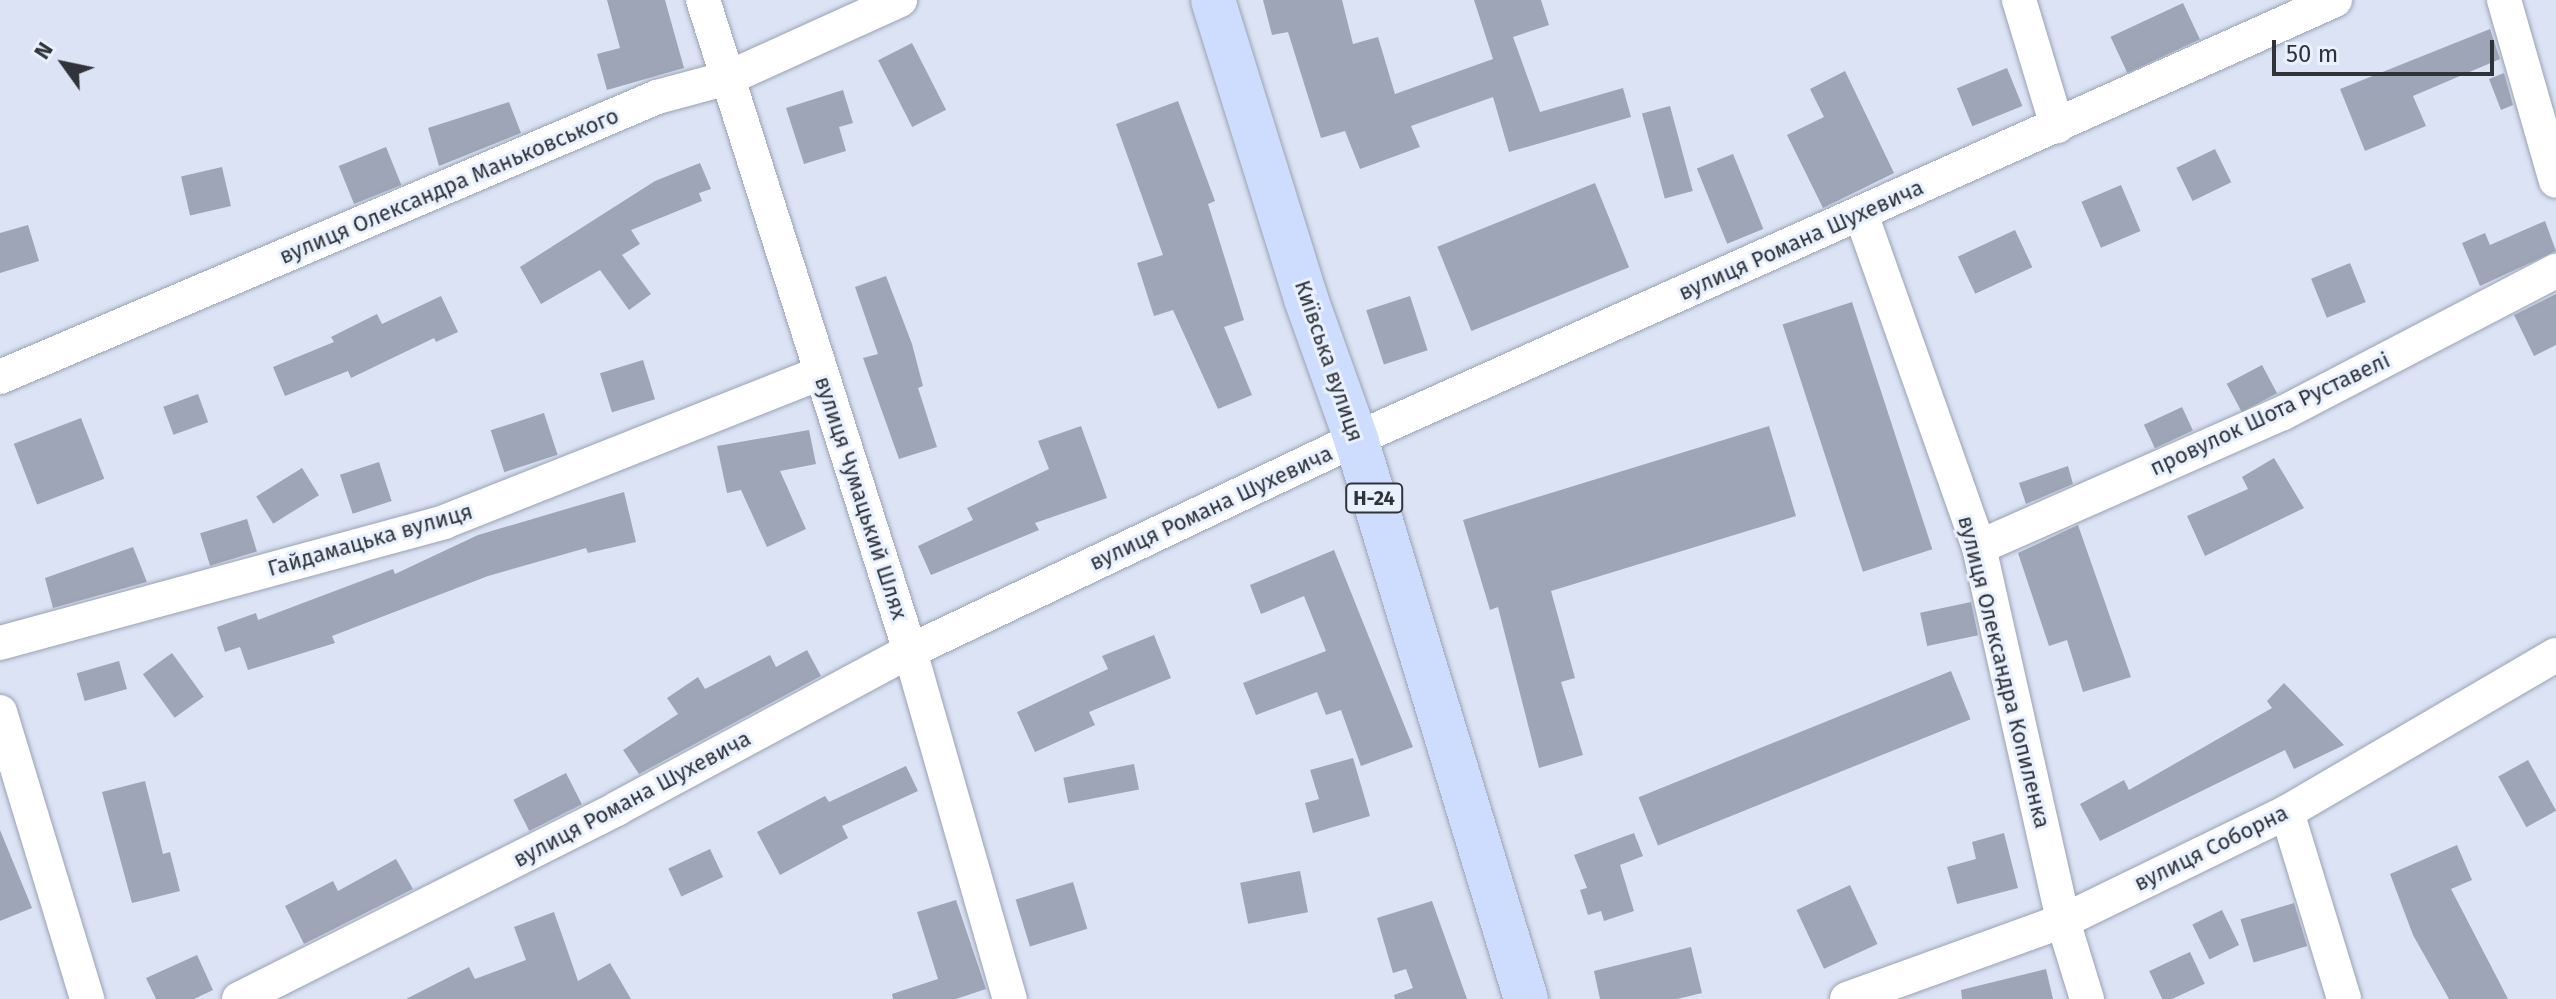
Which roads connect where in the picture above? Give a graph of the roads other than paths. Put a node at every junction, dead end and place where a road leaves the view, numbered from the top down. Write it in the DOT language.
graph roads {
  1 [pos="703,0"];
  2 [pos="900,0"];
  3 [pos="1213,0"];
  4 [pos="2019,0"];
  5 [pos="2335,0"];
  6 [pos="2504,0"];
  7 [pos="728,78"];
  8 [pos="2057,126"];
  9 [pos="2556,181"];
  10 [pos="1861,214"];
  11 [pos="2556,271"];
  12 [pos="820,373"];
  13 [pos="0,377"];
  14 [pos="1356,439"];
  15 [pos="1979,547"];
  16 [pos="0,643"];
  17 [pos="910,651"];
  18 [pos="2556,655"];
  19 [pos="0,712"];
  20 [pos="2287,812"];
  21 [pos="2063,921"];
  22 [pos="87,999"];
  23 [pos="239,999"];
  24 [pos="1010,999"];
  25 [pos="1526,999"];
  26 [pos="1847,999"];
  27 [pos="2087,999"];
  28 [pos="2344,999"];
  1 -- 7 [label="street, вулиця Чумацький Шлях"];
  2 -- 7 [label="street, вулиця Олександра Маньковського"];
  3 -- 14 [label="main road, Київська вулиця / Н-24"];
  4 -- 8 [label="street"];
  5 -- 8 [label="street, вулиця Романа Шухевича"];
  6 -- 9 [label="street"];
  7 -- 12 [label="street, вулиця Чумацький Шлях"];
  7 -- 13 [label="street, вулиця Олександра Маньковського"];
  8 -- 10 [label="street, вулиця Романа Шухевича"];
  10 -- 14 [label="street, вулиця Романа Шухевича"];
  10 -- 15 [label="street, вулиця Олександра Копиленка"];
  11 -- 15 [label="street, провулок Шота Руставелі"];
  12 -- 16 [label="street, Гайдамацька вулиця"];
  12 -- 17 [label="street, вулиця Чумацький Шлях"];
  14 -- 17 [label="street, вулиця Романа Шухевича"];
  14 -- 25 [label="main road, Київська вулиця / Н-24"];
  15 -- 21 [label="street, вулиця Олександра Копиленка"];
  17 -- 23 [label="street, вулиця Романа Шухевича"];
  17 -- 24 [label="street, вулиця Чумацький Шлях"];
  18 -- 20 [label="street, вулиця Соборна"];
  19 -- 22 [label="street"];
  20 -- 21 [label="street, вулиця Соборна"];
  20 -- 28 [label="street"];
  21 -- 26 [label="street, вулиця Соборна"];
  21 -- 27 [label="street, вулиця Олександра Копиленка"];
}
